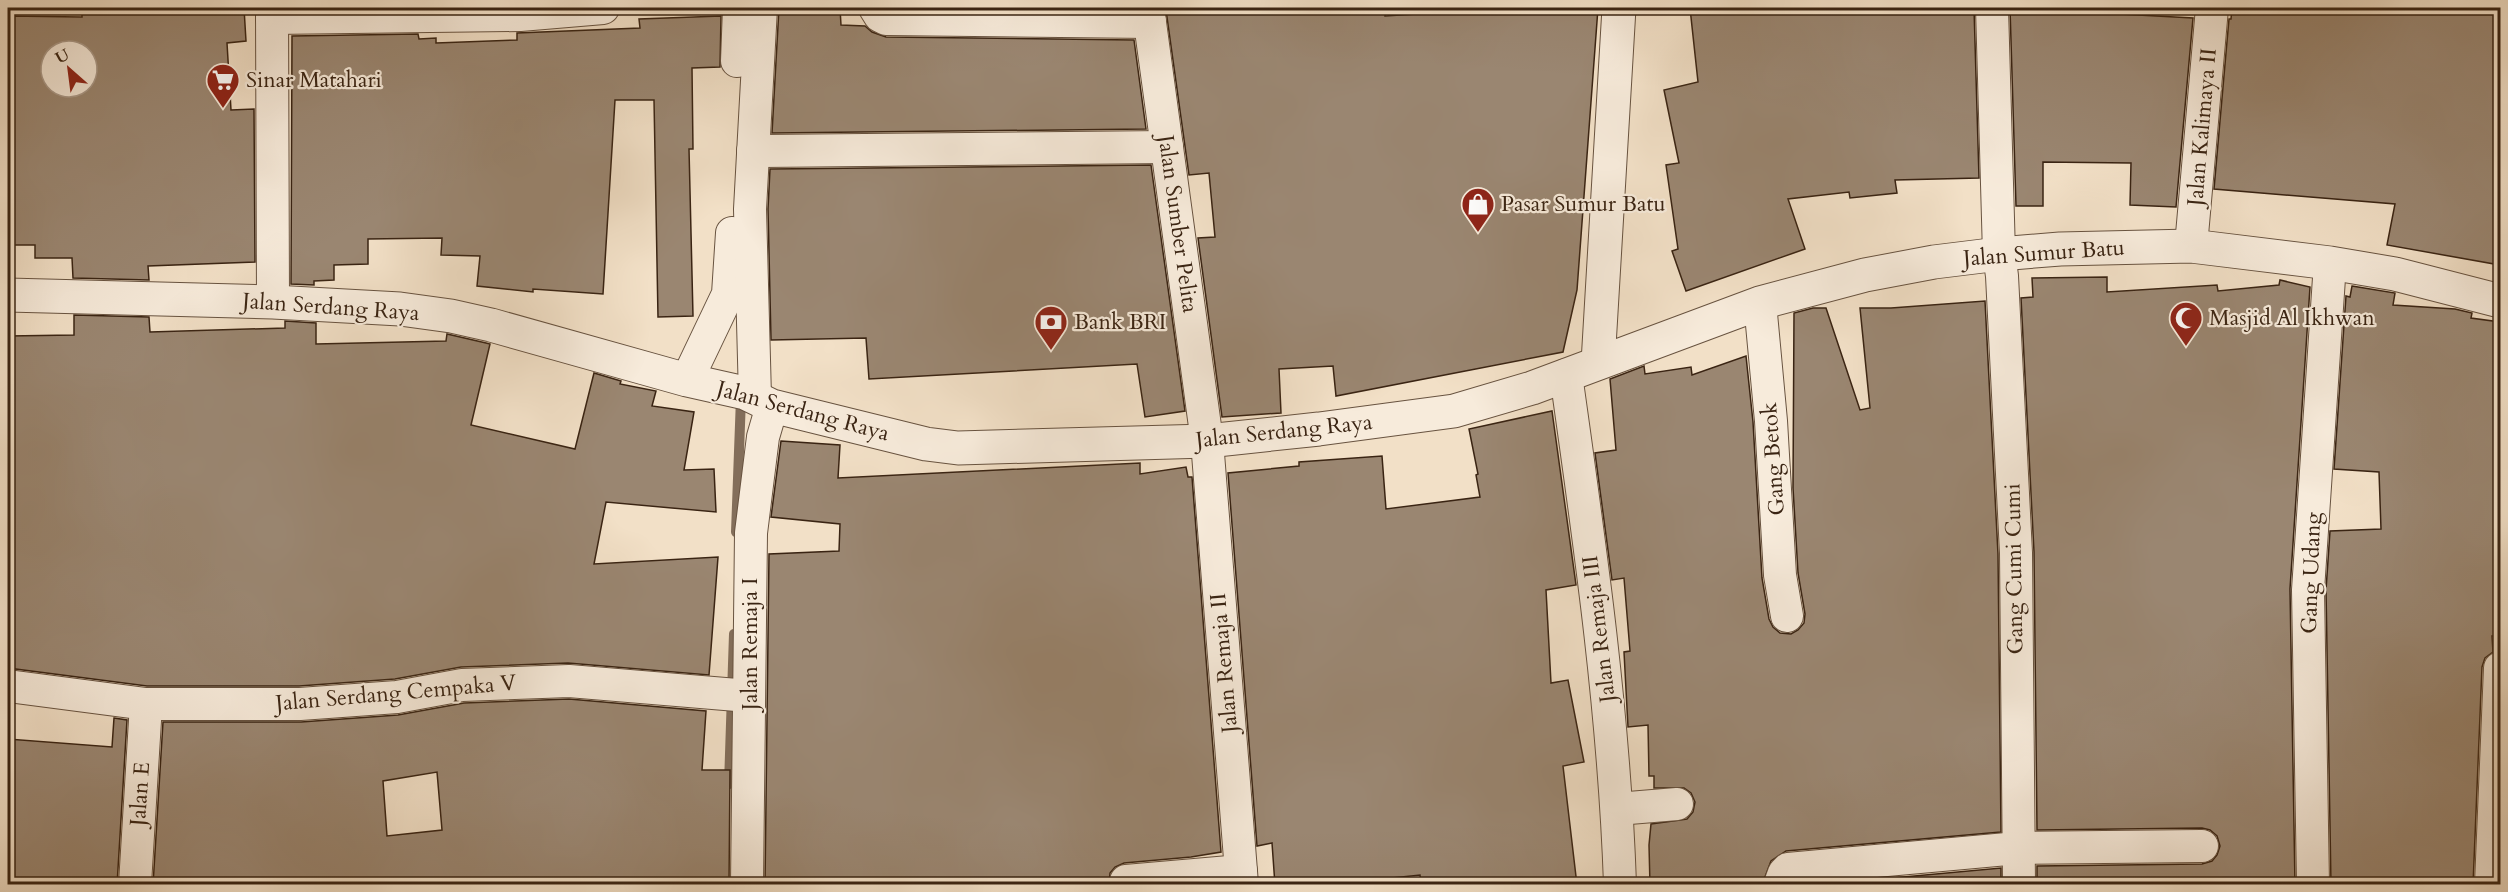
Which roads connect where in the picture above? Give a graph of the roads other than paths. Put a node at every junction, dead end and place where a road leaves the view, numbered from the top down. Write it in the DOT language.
graph roads {
  1 [pos="603,8"];
  2 [pos="739,8"];
  3 [pos="761,8"];
  4 [pos="875,8"];
  5 [pos="1619,8"];
  6 [pos="1992,8"];
  7 [pos="2212,8"];
  8 [pos="272,13"];
  9 [pos="1149,15"];
  10 [pos="1167,147"];
  11 [pos="753,151"];
  12 [pos="2190,246"];
  13 [pos="1999,254"];
  14 [pos="2330,263"];
  15 [pos="8,295"];
  16 [pos="2500,301"];
  17 [pos="273,302"];
  18 [pos="1760,303"];
  19 [pos="1598,363"];
  20 [pos="1566,375"];
  21 [pos="735,392"];
  22 [pos="1207,441"];
  23 [pos="1787,616"];
  24 [pos="2500,668"];
  25 [pos="8,686"];
  26 [pos="732,694"];
  27 [pos="146,704"];
  28 [pos="1677,804"];
  29 [pos="1617,808"];
  30 [pos="2202,846"];
  31 [pos="2018,848"];
  32 [pos="1242,878"];
  33 [pos="1126,881"];
  34 [pos="1781,882"];
  35 [pos="135,885"];
  36 [pos="747,885"];
  37 [pos="1620,885"];
  38 [pos="2019,885"];
  39 [pos="2313,885"];
  40 [pos="2491,885"];
  1 -- 8 [label="street"];
  2 -- 21 [label="street"];
  3 -- 11 [label="street"];
  4 -- 9 [label="street"];
  5 -- 19 [label="street"];
  6 -- 13 [label="street, Gang Cumi Cumi"];
  7 -- 12 [label="street, Jalan Kalimaya II"];
  8 -- 17 [label="street"];
  9 -- 10 [label="street, Jalan Sumber Pelita"];
  10 -- 11 [label="street"];
  10 -- 22 [label="street, Jalan Sumber Pelita"];
  11 -- 21 [label="street"];
  12 -- 13 [label="street, Jalan Sumur Batu"];
  12 -- 14 [label="street, Jalan Sumur Batu"];
  13 -- 18 [label="street, Jalan Sumur Batu"];
  13 -- 31 [label="street, Gang Cumi Cumi"];
  14 -- 16 [label="street, Jalan Sumur Batu"];
  14 -- 39 [label="street, Gang Udang"];
  15 -- 17 [label="street, Jalan Serdang Raya"];
  17 -- 21 [label="street, Jalan Serdang Raya"];
  18 -- 19 [label="street, Jalan Sumur Batu"];
  18 -- 23 [label="street, Gang Betok"];
  19 -- 20 [label="street, Jalan Serdang Raya"];
  20 -- 22 [label="street, Jalan Serdang Raya"];
  20 -- 29 [label="street, Jalan Remaja III"];
  21 -- 22 [label="street, Jalan Serdang Raya"];
  21 -- 26 [label="street, Jalan Remaja I"];
  22 -- 32 [label="street, Jalan Remaja II"];
  24 -- 40 [label="street"];
  25 -- 27 [label="street, Jalan Serdang Cempaka V"];
  26 -- 27 [label="street, Jalan Serdang Cempaka V"];
  26 -- 36 [label="street, Jalan Remaja I"];
  27 -- 35 [label="street, Jalan E"];
  28 -- 29 [label="street"];
  29 -- 37 [label="street, Jalan Remaja III"];
  30 -- 31 [label="street"];
  31 -- 34 [label="street"];
  31 -- 38 [label="street, Gang Cumi Cumi"];
  32 -- 33 [label="street"];
}
